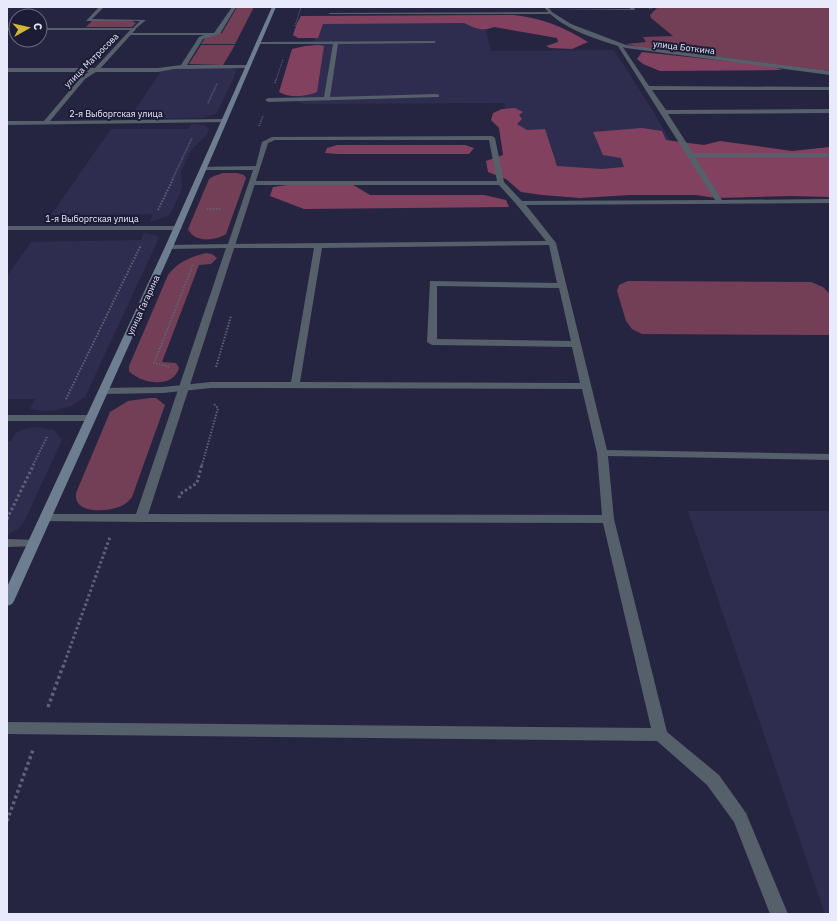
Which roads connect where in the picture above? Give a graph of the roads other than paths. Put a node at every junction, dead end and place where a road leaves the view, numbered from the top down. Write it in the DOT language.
graph roads {
  1 [pos="102,7"];
  2 [pos="234,7"];
  3 [pos="274,7"];
  4 [pos="632,7"];
  5 [pos="547,10"];
  6 [pos="330,14"];
  7 [pos="48,29"];
  8 [pos="134,29"];
  9 [pos="129,34"];
  10 [pos="214,34"];
  11 [pos="434,42"];
  12 [pos="258,43"];
  13 [pos="336,43"];
  14 [pos="618,44"];
  15 [pos="183,67"];
  16 [pos="248,67"];
  17 [pos="97,69"];
  18 [pos="7,70"];
  19 [pos="830,73"];
  20 [pos="830,86"];
  21 [pos="648,88"];
  22 [pos="437,96"];
  23 [pos="327,98"];
  24 [pos="268,100"];
  25 [pos="664,112"];
  26 [pos="830,112"];
  27 [pos="224,121"];
  28 [pos="46,122"];
  29 [pos="7,123"];
  30 [pos="690,155"];
  31 [pos="830,155"];
  32 [pos="203,168"];
  33 [pos="257,168"];
  34 [pos="252,183"];
  35 [pos="501,183"];
  36 [pos="719,201"];
  37 [pos="830,201"];
  38 [pos="520,203"];
  39 [pos="7,228"];
  40 [pos="178,228"];
  41 [pos="552,243"];
  42 [pos="231,246"];
  43 [pos="318,246"];
  44 [pos="169,247"];
  45 [pos="563,286"];
  46 [pos="576,344"];
  47 [pos="294,385"];
  48 [pos="585,386"];
  49 [pos="185,387"];
  50 [pos="103,391"];
  51 [pos="7,418"];
  52 [pos="90,418"];
  53 [pos="602,453"];
  54 [pos="830,457"];
  55 [pos="45,518"];
  56 [pos="141,518"];
  57 [pos="608,519"];
  58 [pos="7,543"];
  59 [pos="33,543"];
  60 [pos="7,601"];
  61 [pos="7,728"];
  62 [pos="660,735"];
  63 [pos="779,914"];
  1 -- 8 [label="street"];
  2 -- 10 [label="street"];
  3 -- 12 [label="main road, улица Гагарина"];
  4 -- 5 [label="street"];
  5 -- 6 [label="street"];
  5 -- 14 [label="street, улица Боткина"];
  7 -- 8 [label="street"];
  8 -- 9 [label="street, улица Матросова"];
  9 -- 10 [label="street"];
  9 -- 17 [label="street, улица Матросова"];
  10 -- 15 [label="street"];
  11 -- 13 [label="street"];
  12 -- 13 [label="street"];
  12 -- 16 [label="main road, улица Гагарина"];
  13 -- 23 [label="street"];
  14 -- 19 [label="street, улица Боткина"];
  14 -- 21 [label="street"];
  15 -- 16 [label="street"];
  15 -- 17 [label="street"];
  16 -- 27 [label="main road, улица Гагарина"];
  17 -- 18 [label="street"];
  17 -- 28 [label="street, улица Матросова"];
  20 -- 21 [label="street"];
  21 -- 25 [label="street"];
  22 -- 23 [label="street"];
  23 -- 24 [label="street"];
  25 -- 26 [label="street"];
  25 -- 30 [label="street"];
  27 -- 28 [label="street, 2-я Выборгская улица"];
  27 -- 32 [label="main road, улица Гагарина"];
  28 -- 29 [label="street, 2-я Выборгская улица"];
  30 -- 31 [label="street"];
  30 -- 36 [label="street"];
  32 -- 33 [label="street"];
  32 -- 40 [label="main road, улица Гагарина"];
  33 -- 34 [label="street"];
  33 -- 35 [label="street"];
  34 -- 35 [label="street"];
  34 -- 42 [label="street"];
  35 -- 38 [label="street"];
  36 -- 37 [label="street"];
  36 -- 38 [label="street"];
  38 -- 41 [label="street"];
  39 -- 40 [label="street, 1-я Выборгская улица"];
  40 -- 44 [label="main road, улица Гагарина"];
  41 -- 43 [label="street"];
  41 -- 45 [label="street"];
  42 -- 43 [label="street"];
  42 -- 44 [label="street"];
  42 -- 49 [label="street"];
  43 -- 47 [label="street"];
  44 -- 50 [label="main road, улица Гагарина"];
  45 -- 46 [label="street"];
  45 -- 46 [label="street"];
  46 -- 48 [label="street"];
  47 -- 48 [label="street"];
  47 -- 49 [label="street"];
  48 -- 53 [label="street"];
  49 -- 50 [label="street"];
  49 -- 56 [label="street"];
  50 -- 52 [label="main road, улица Гагарина"];
  51 -- 52 [label="street"];
  52 -- 55 [label="main road, улица Гагарина"];
  53 -- 54 [label="street"];
  53 -- 57 [label="street"];
  55 -- 56 [label="street"];
  55 -- 59 [label="main road, улица Гагарина"];
  56 -- 57 [label="street"];
  57 -- 62 [label="street"];
  58 -- 59 [label="street"];
  59 -- 60 [label="main road, улица Гагарина"];
  61 -- 62 [label="street"];
  62 -- 63 [label="street"];
}
